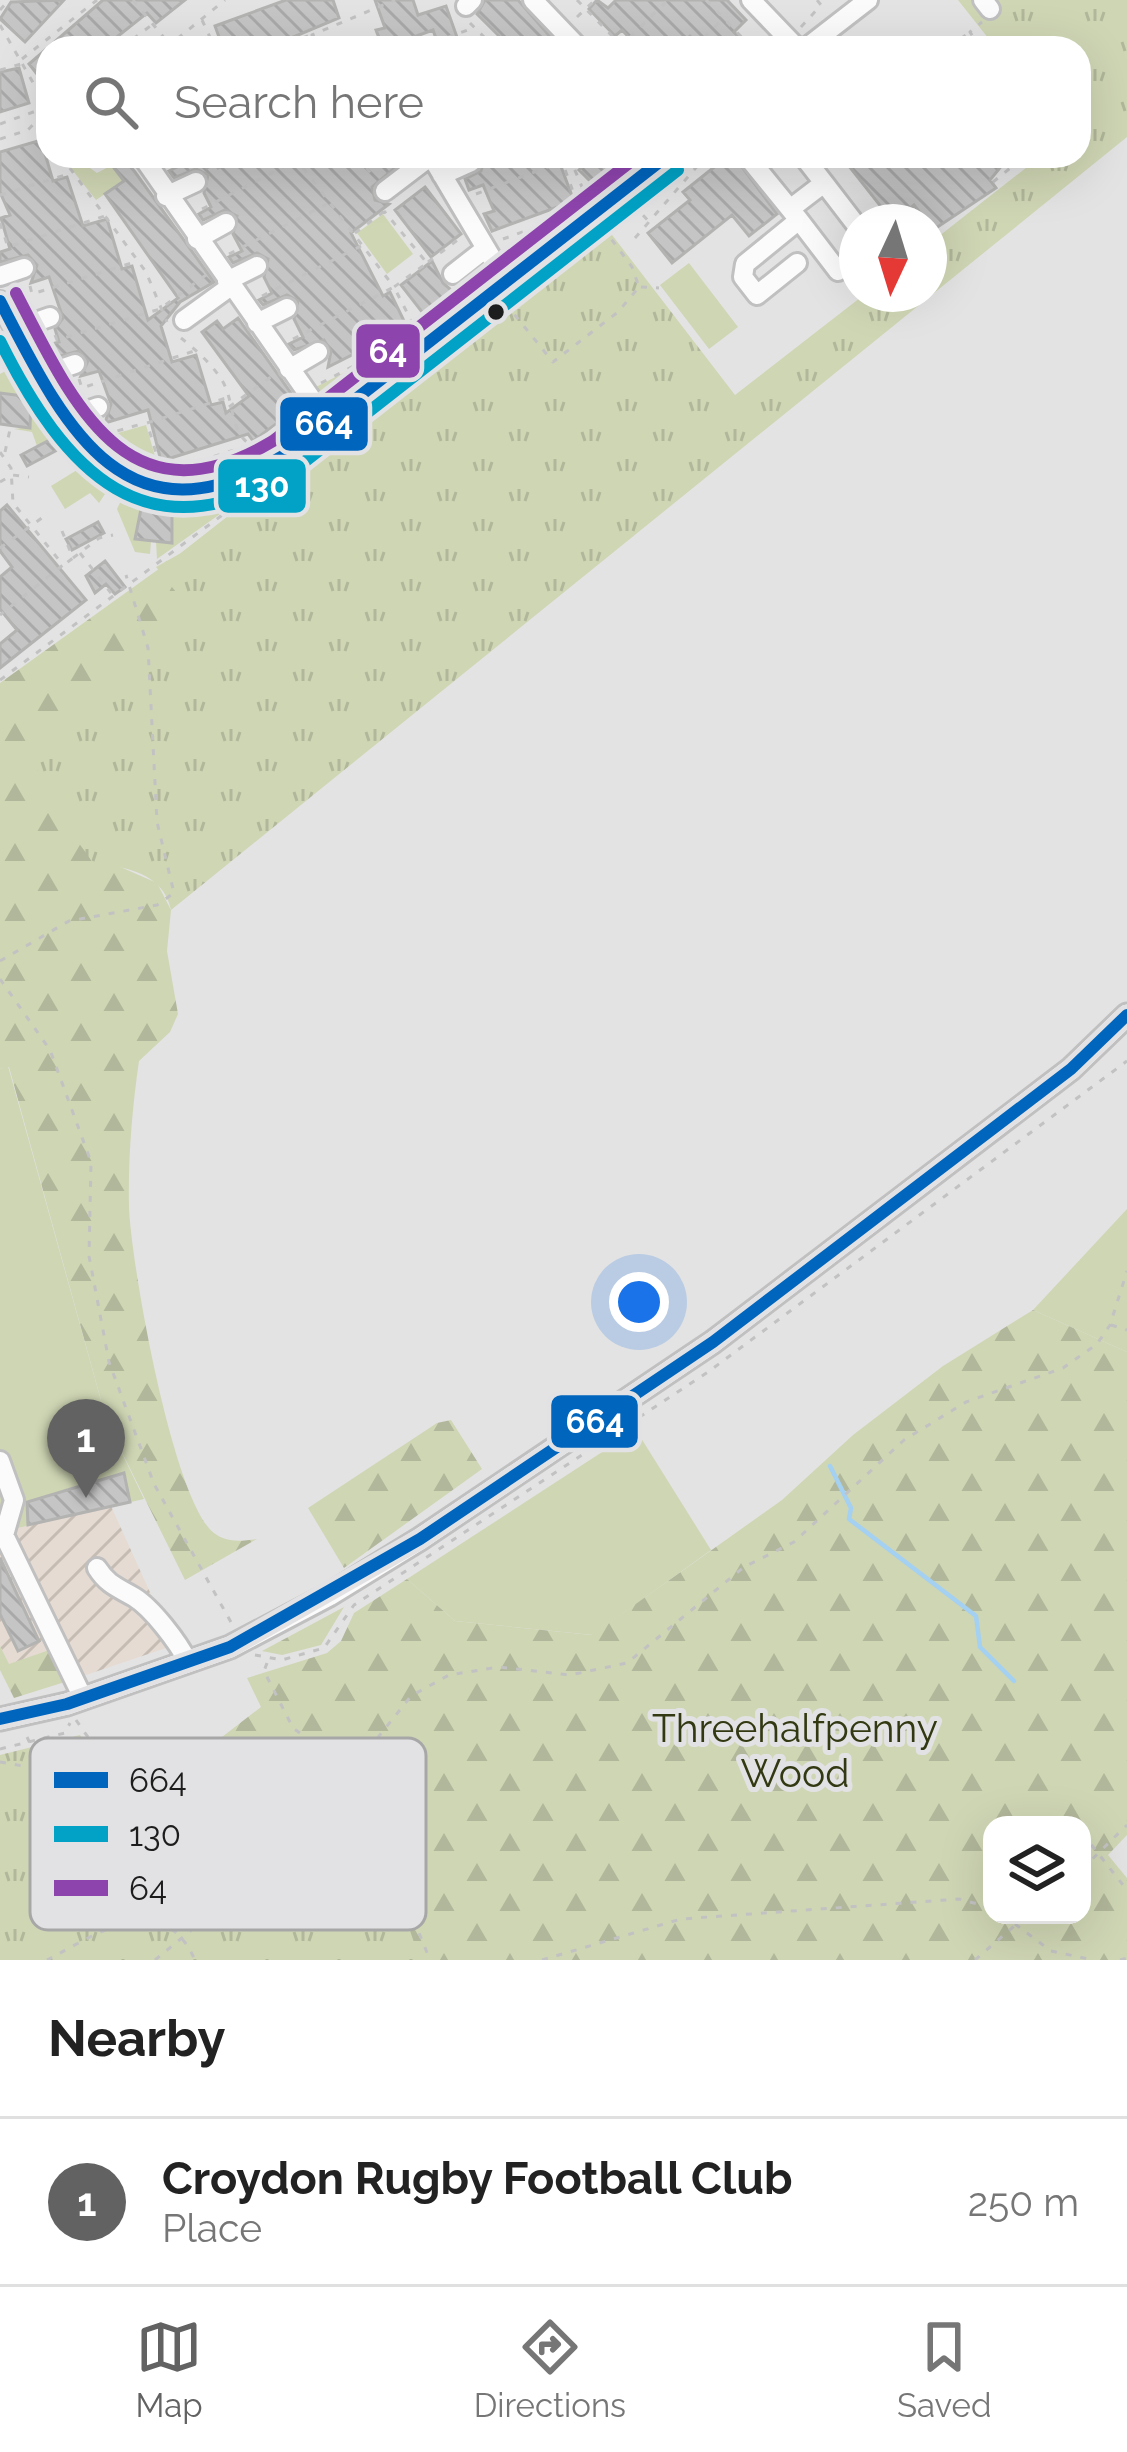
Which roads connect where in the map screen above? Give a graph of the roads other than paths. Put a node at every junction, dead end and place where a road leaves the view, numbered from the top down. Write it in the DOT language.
graph roads {
  1 [pos="533,0"];
  2 [pos="751,0"];
  3 [pos="868,0"];
  4 [pos="567,36"];
  5 [pos="788,36"];
  6 [pos="809,36"];
  7 [pos="148,168"];
  8 [pos="418,168"];
  9 [pos="438,168"];
  10 [pos="458,168"];
  11 [pos="649,168"];
  12 [pos="757,168"];
  13 [pos="812,168"];
  14 [pos="442,175"];
  15 [pos="196,182"];
  16 [pos="824,183"];
  17 [pos="166,196"];
  18 [pos="384,201"];
  19 [pos="840,204"];
  20 [pos="794,215"];
  21 [pos="226,223"];
  22 [pos="197,239"];
  23 [pos="480,241"];
  24 [pos="797,263"];
  25 [pos="256,266"];
  26 [pos="24,268"];
  27 [pos="839,270"];
  28 [pos="446,272"];
  29 [pos="222,274"];
  30 [pos="0,275"];
  31 [pos="501,286"];
  32 [pos="0,301"];
  33 [pos="287,308"];
  34 [pos="50,317"];
  35 [pos="184,320"];
  36 [pos="257,323"];
  37 [pos="18,334"];
  38 [pos="0,350"];
  39 [pos="318,352"];
  40 [pos="75,364"];
  41 [pos="288,367"];
  42 [pos="40,376"];
  43 [pos="327,421"];
  44 [pos="1127,1015"];
  45 [pos="0,1461"];
  46 [pos="97,1568"];
  47 [pos="188,1663"];
  48 [pos="75,1701"];
  49 [pos="0,1719"];
  1 -- 4 [label="street"];
  2 -- 5 [label="street"];
  3 -- 6 [label="street"];
  7 -- 17 [label="street"];
  8 -- 18 [label="street"];
  9 -- 14 [label="street"];
  10 -- 14 [label="street"];
  11 -- 31 [label="street"];
  12 -- 20 [label="street"];
  13 -- 16 [label="street"];
  14 -- 23 [label="street"];
  15 -- 17 [label="street"];
  16 -- 19 [label="street"];
  16 -- 20 [label="street"];
  17 -- 22 [label="street"];
  20 -- 24 [label="street"];
  20 -- 27 [label="street"];
  21 -- 22 [label="street"];
  22 -- 29 [label="street"];
  23 -- 28 [label="street"];
  23 -- 31 [label="street"];
  25 -- 29 [label="street"];
  26 -- 30 [label="street"];
  29 -- 35 [label="street"];
  29 -- 36 [label="street"];
  31 -- 43 [label="street"];
  32 -- 37 [label="street"];
  33 -- 36 [label="street"];
  34 -- 37 [label="street"];
  36 -- 41 [label="street"];
  37 -- 38 [label="street"];
  37 -- 42 [label="street"];
  39 -- 41 [label="street"];
  40 -- 42 [label="street"];
  41 -- 43 [label="street"];
  42 -- 43 [label="street"];
  44 -- 47 [label="main road"];
  45 -- 48 [label="street"];
  46 -- 47 [label="street"];
  47 -- 48 [label="main road"];
  48 -- 49 [label="main road"];
}
